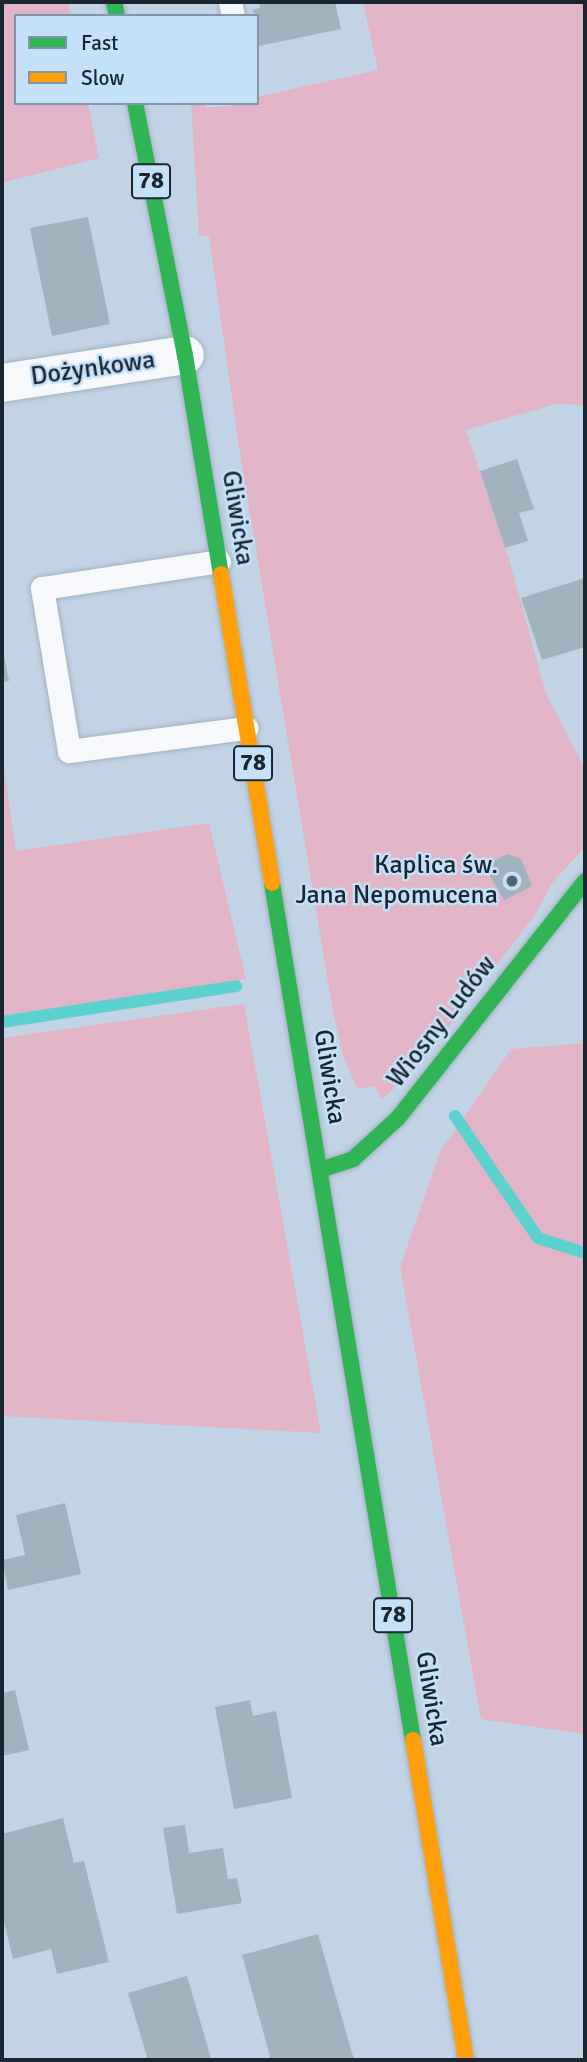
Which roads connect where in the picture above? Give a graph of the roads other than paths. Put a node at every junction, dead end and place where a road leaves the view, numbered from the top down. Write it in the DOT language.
graph roads {
  1 [pos="135,105"];
  2 [pos="185,355"];
  3 [pos="2,383"];
  4 [pos="219,561"];
  5 [pos="247,728"];
  6 [pos="585,881"];
  7 [pos="320,1170"];
  8 [pos="466,2060"];
  1 -- 2 [label="main road, Gliwicka / 78"];
  2 -- 3 [label="street, Dożynkowa"];
  2 -- 4 [label="main road, Gliwicka / 78"];
  4 -- 5 [label="main road, Gliwicka / 78"];
  4 -- 5 [label="lane"];
  5 -- 7 [label="main road, Gliwicka / 78"];
  6 -- 7 [label="main road, Wiosny Ludów"];
  7 -- 8 [label="main road, Gliwicka / 78"];
}
